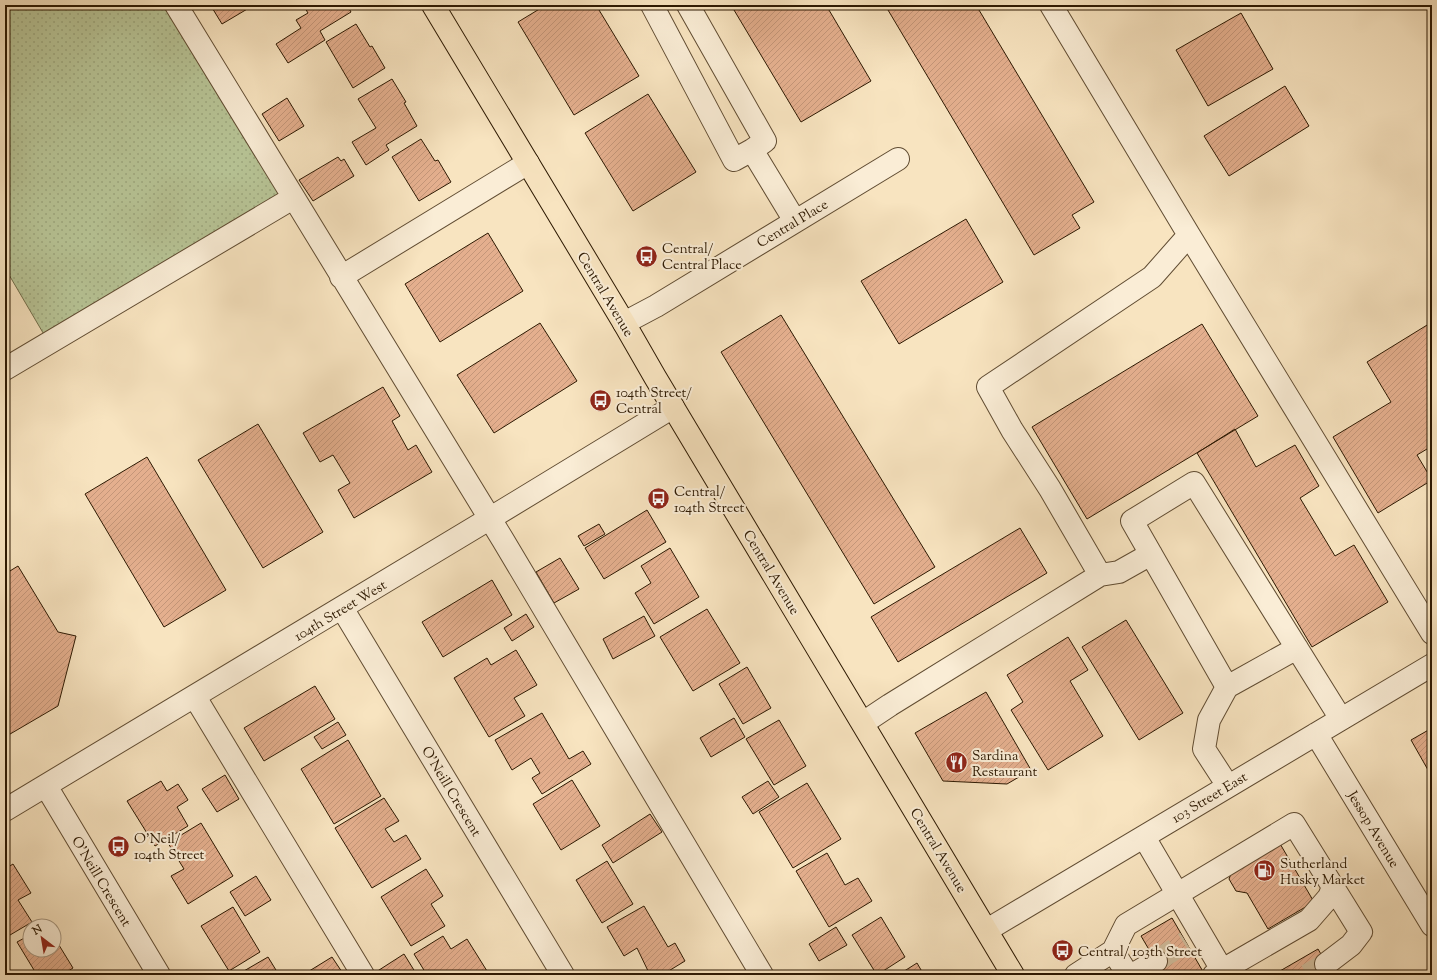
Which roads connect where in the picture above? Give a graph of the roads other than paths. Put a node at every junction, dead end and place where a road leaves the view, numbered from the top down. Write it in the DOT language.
graph roads {
  1 [pos="176,5"];
  2 [pos="433,5"];
  3 [pos="652,5"];
  4 [pos="688,5"];
  5 [pos="1051,5"];
  6 [pos="752,150"];
  7 [pos="898,159"];
  8 [pos="528,163"];
  9 [pos="293,198"];
  10 [pos="796,221"];
  11 [pos="1189,235"];
  12 [pos="341,277"];
  13 [pos="624,323"];
  14 [pos="5,369"];
  15 [pos="673,407"];
  16 [pos="489,520"];
  17 [pos="1151,554"];
  18 [pos="1100,575"];
  19 [pos="342,608"];
  20 [pos="1432,633"];
  21 [pos="1297,648"];
  22 [pos="1432,665"];
  23 [pos="1227,687"];
  24 [pos="195,697"];
  25 [pos="1341,719"];
  26 [pos="862,723"];
  27 [pos="1316,734"];
  28 [pos="46,786"];
  29 [pos="1228,786"];
  30 [pos="5,810"];
  31 [pos="1144,837"];
  32 [pos="1333,887"];
  33 [pos="1176,894"];
  34 [pos="1432,925"];
  35 [pos="987,930"];
  36 [pos="1113,951"];
  37 [pos="1156,961"];
  38 [pos="1326,964"];
  39 [pos="1220,974"];
  40 [pos="159,975"];
  41 [pos="363,975"];
  42 [pos="563,975"];
  43 [pos="762,975"];
  44 [pos="1013,975"];
  45 [pos="1076,975"];
  46 [pos="1128,975"];
  47 [pos="1132,975"];
  1 -- 9 [label="street"];
  2 -- 8 [label="main road, Central Avenue"];
  3 -- 6 [label="street"];
  4 -- 6 [label="street"];
  5 -- 11 [label="street"];
  6 -- 10 [label="street"];
  7 -- 10 [label="street, Central Place"];
  8 -- 12 [label="street"];
  8 -- 13 [label="main road, Central Avenue"];
  9 -- 12 [label="street"];
  9 -- 14 [label="street"];
  10 -- 13 [label="street, Central Place"];
  11 -- 18 [label="street"];
  11 -- 20 [label="street"];
  12 -- 16 [label="street"];
  13 -- 15 [label="main road, Central Avenue"];
  15 -- 16 [label="street, 104th Street West"];
  15 -- 26 [label="main road, Central Avenue"];
  16 -- 19 [label="street, 104th Street West"];
  16 -- 43 [label="street"];
  17 -- 18 [label="street"];
  17 -- 21 [label="street"];
  17 -- 23 [label="street"];
  18 -- 26 [label="street"];
  19 -- 24 [label="street, 104th Street West"];
  19 -- 42 [label="street, O'Neill Crescent"];
  21 -- 23 [label="street"];
  21 -- 25 [label="street"];
  22 -- 25 [label="street, 103 Street East"];
  23 -- 29 [label="street"];
  24 -- 28 [label="street, 104th Street West"];
  24 -- 41 [label="street"];
  25 -- 27 [label="street, 103 Street East"];
  26 -- 35 [label="main road, Central Avenue"];
  27 -- 29 [label="street, 103 Street East"];
  27 -- 34 [label="street, Jessop Avenue"];
  28 -- 30 [label="street, 104th Street West"];
  28 -- 40 [label="street, O'Neill Crescent"];
  29 -- 31 [label="street, 103 Street East"];
  31 -- 33 [label="street"];
  31 -- 35 [label="street, 103 Street East"];
  32 -- 33 [label="street"];
  32 -- 38 [label="street"];
  32 -- 39 [label="street"];
  33 -- 36 [label="street"];
  33 -- 39 [label="street"];
  35 -- 44 [label="main road, Central Avenue"];
  36 -- 45 [label="street"];
  36 -- 46 [label="street"];
  37 -- 47 [label="street"];
}
